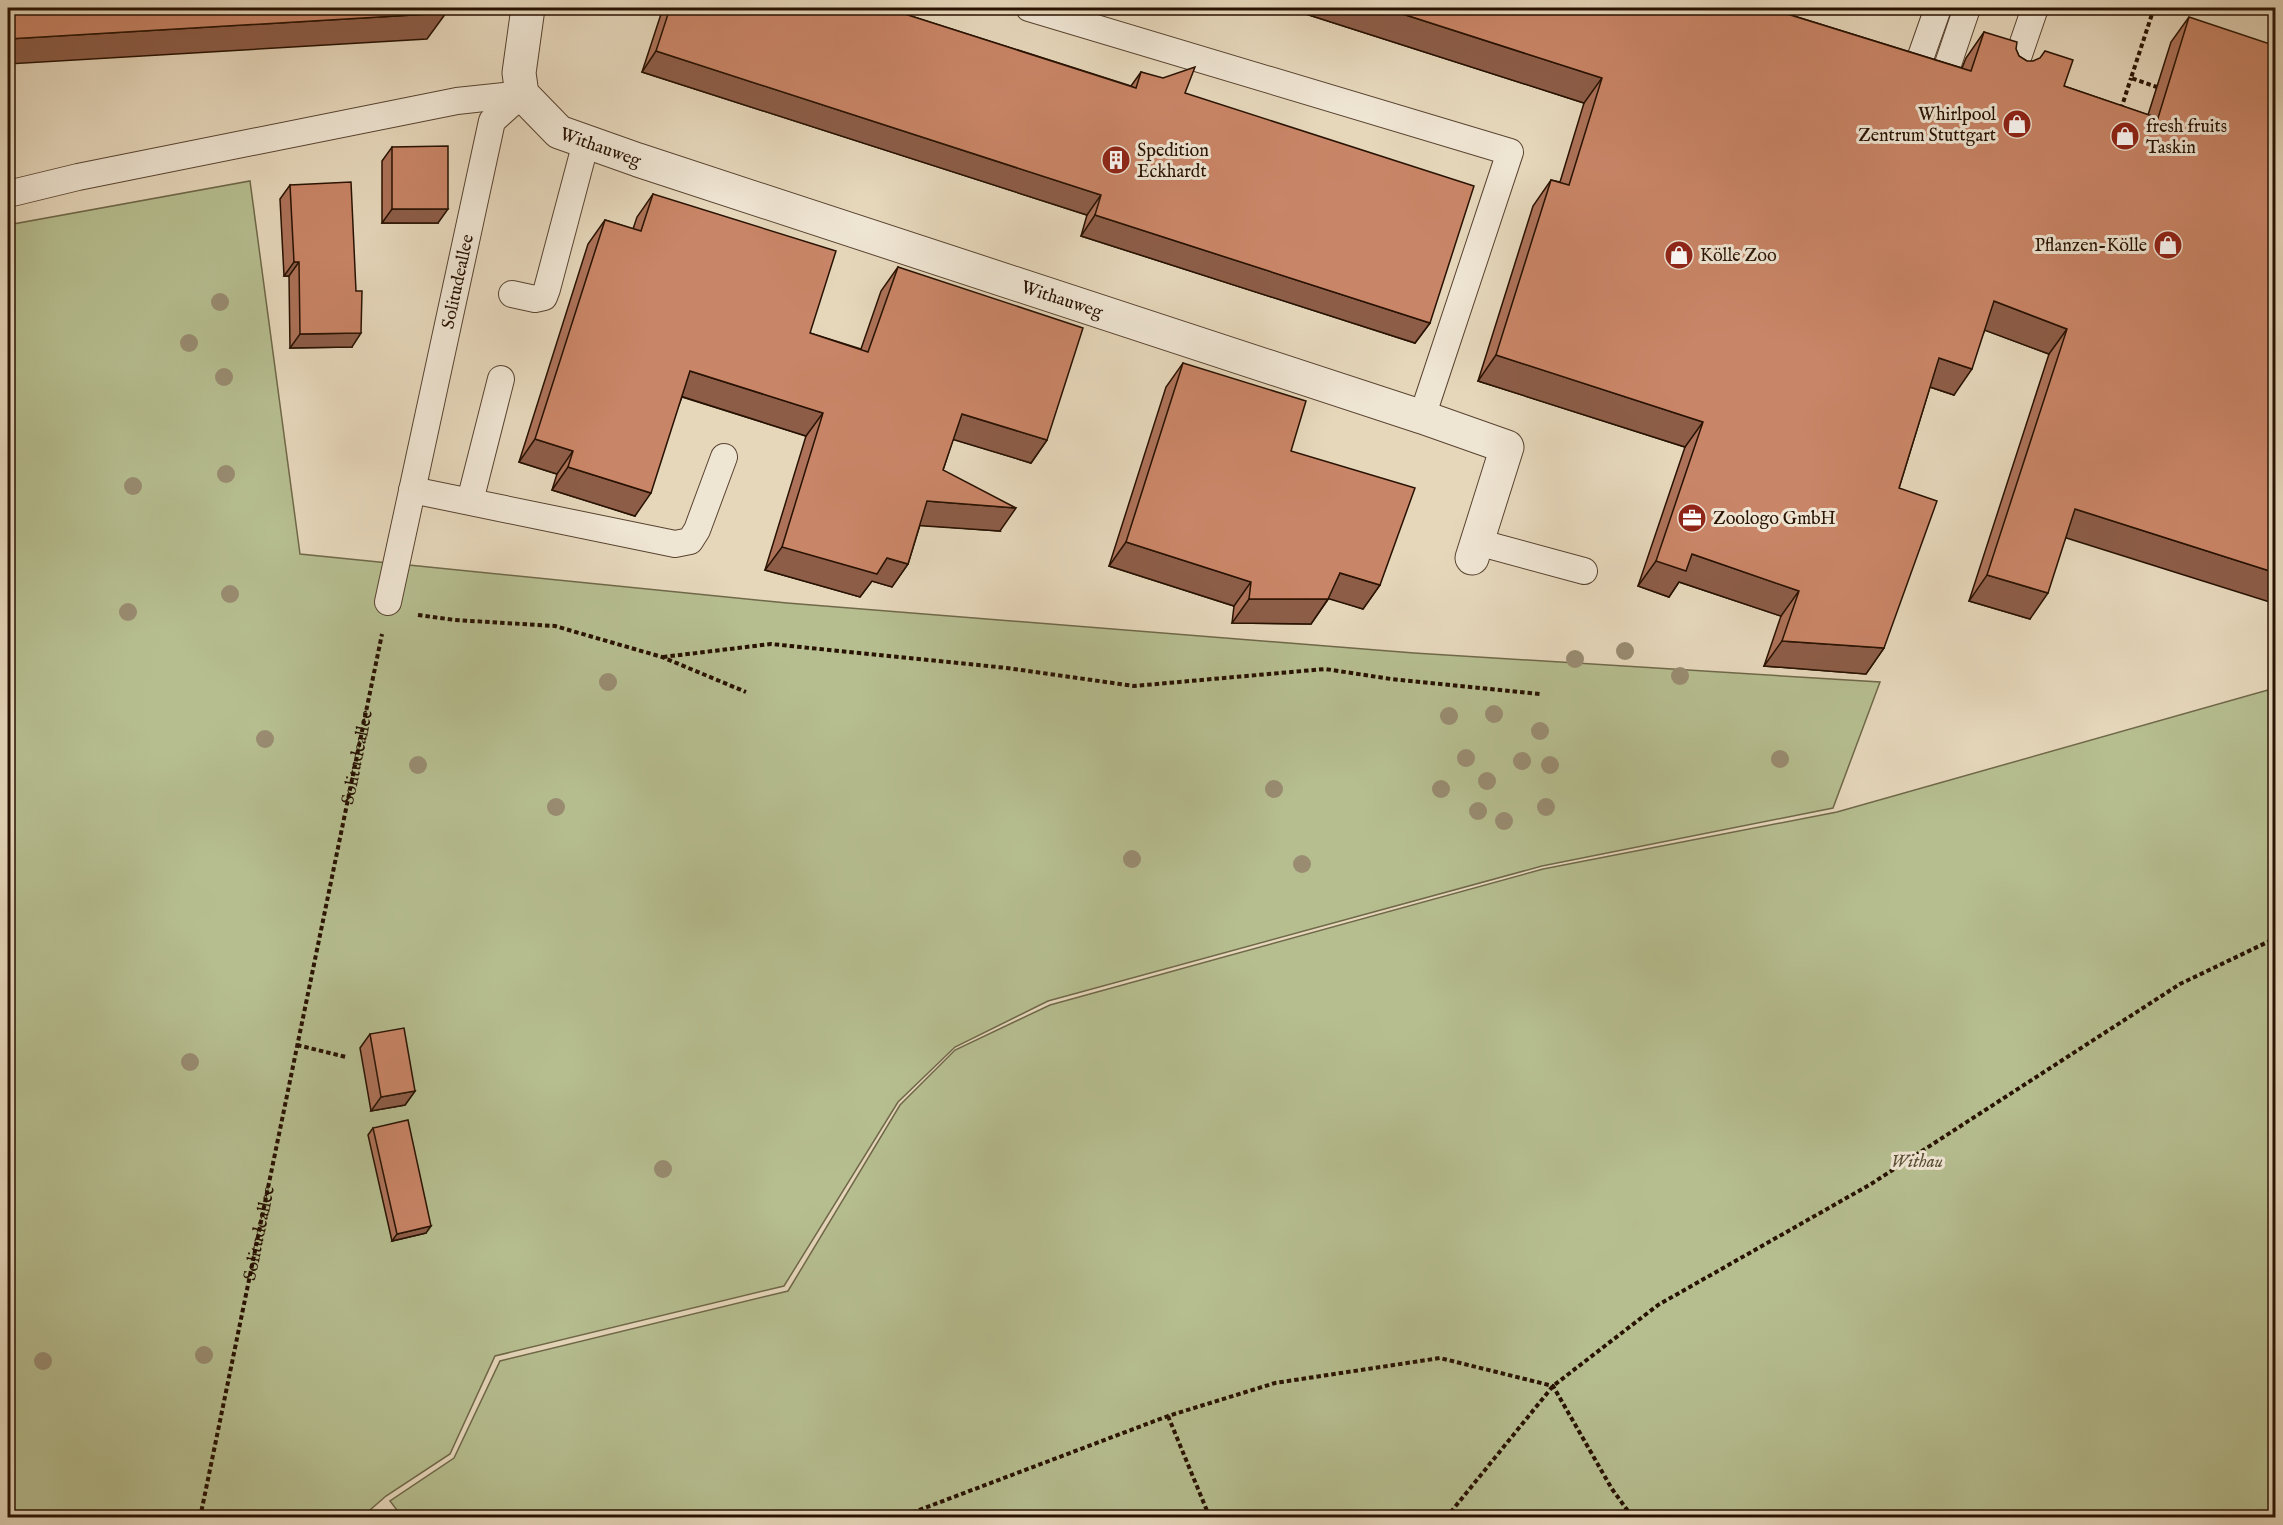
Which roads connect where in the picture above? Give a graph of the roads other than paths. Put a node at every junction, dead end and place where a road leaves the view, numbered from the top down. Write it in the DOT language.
graph roads {
  1 [pos="528,8"];
  2 [pos="1029,8"];
  3 [pos="1938,8"];
  4 [pos="1967,8"];
  5 [pos="2035,8"];
  6 [pos="1920,59"];
  7 [pos="1947,67"];
  8 [pos="2013,72"];
  9 [pos="522,94"];
  10 [pos="586,142"];
  11 [pos="8,194"];
  12 [pos="512,294"];
  13 [pos="501,378"];
  14 [pos="1422,417"];
  15 [pos="724,457"];
  16 [pos="412,490"];
  17 [pos="470,501"];
  18 [pos="1475,550"];
  19 [pos="1584,570"];
  20 [pos="388,602"];
  1 -- 9 [label="street"];
  2 -- 14 [label="lane"];
  3 -- 6 [label="lane"];
  4 -- 7 [label="lane"];
  5 -- 8 [label="lane"];
  9 -- 10 [label="street, Withauweg"];
  9 -- 11 [label="lane"];
  9 -- 16 [label="lane, Solitudeallee"];
  10 -- 12 [label="lane"];
  10 -- 14 [label="street, Withauweg"];
  13 -- 17 [label="lane"];
  14 -- 18 [label="street, Withauweg"];
  15 -- 17 [label="lane"];
  16 -- 17 [label="lane"];
  16 -- 20 [label="lane, Solitudeallee"];
  18 -- 19 [label="lane"];
}
